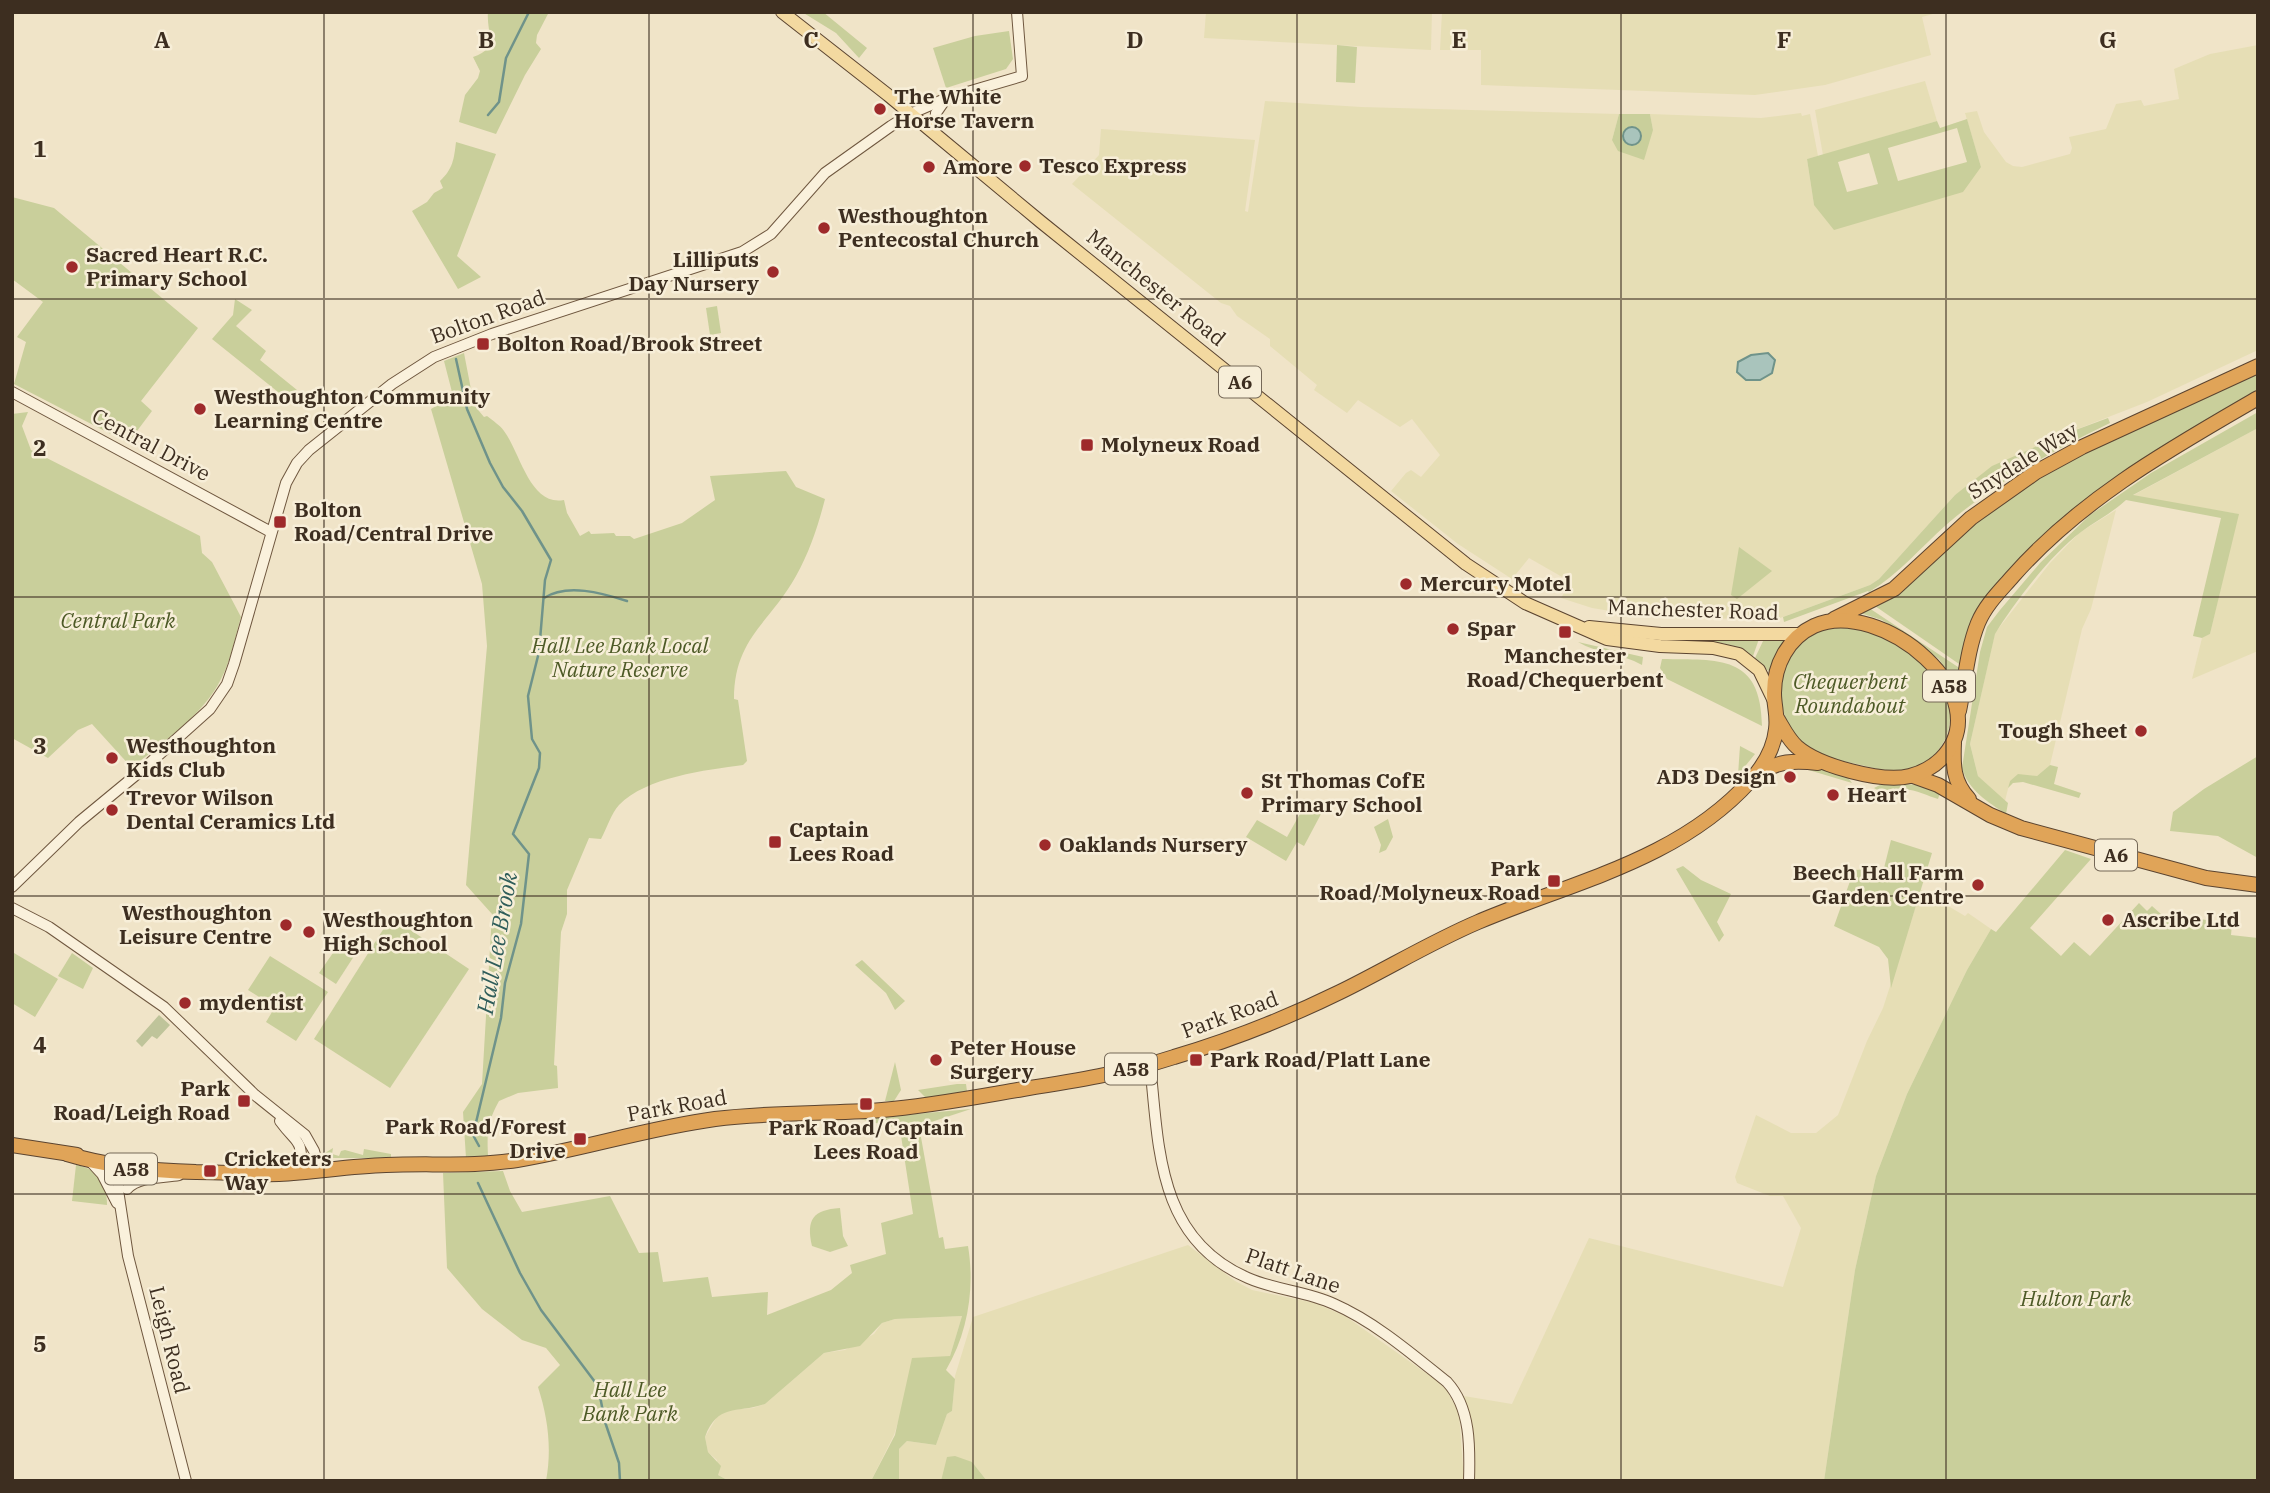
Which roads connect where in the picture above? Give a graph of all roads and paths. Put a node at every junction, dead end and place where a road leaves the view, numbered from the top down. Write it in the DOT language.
graph roads {
  1 [pos="782,12"];
  2 [pos="1017,12"];
  3 [pos="947,98"];
  4 [pos="910,114"];
  5 [pos="934,133"];
  6 [pos="2258,366"];
  7 [pos="12,392"];
  8 [pos="2258,398"];
  9 [pos="271,532"];
  10 [pos="1830,621"];
  11 [pos="1583,627"];
  12 [pos="1801,634"];
  13 [pos="1774,703"];
  14 [pos="1777,718"];
  15 [pos="1957,722"];
  16 [pos="1954,738"];
  17 [pos="1833,765"];
  18 [pos="1757,774"];
  19 [pos="1913,776"];
  20 [pos="1980,809"];
  21 [pos="2258,885"];
  22 [pos="13,887"];
  23 [pos="12,908"];
  24 [pos="1150,1064"];
  25 [pos="275,1112"];
  26 [pos="12,1145"];
  27 [pos="67,1154"];
  28 [pos="89,1161"];
  29 [pos="125,1164"];
  30 [pos="319,1170"];
  31 [pos="196,1172"];
  32 [pos="302,1172"];
  33 [pos="127,1189"];
  34 [pos="121,1208"];
  35 [pos="186,1481"];
  36 [pos="1469,1481"];
  1 -- 4 [label="main road, Manchester Road / A6"];
  2 -- 3 [label="main road, Bolton Road"];
  3 -- 4 [label="main road, Bolton Road"];
  3 -- 5 [label="main road"];
  4 -- 5 [label="main road, Manchester Road / A6"];
  4 -- 9 [label="main road, Bolton Road"];
  5 -- 11 [label="main road, Manchester Road / A6"];
  6 -- 10 [label="highway, Snydale Way / A58"];
  7 -- 9 [label="main road, Central Drive"];
  8 -- 15 [label="highway, A58"];
  9 -- 22 [label="main road, Bolton Road"];
  10 -- 12 [label="highway, A58"];
  10 -- 15 [label="highway, A58"];
  11 -- 12 [label="main road, Manchester Road / A6"];
  11 -- 13 [label="main road, Manchester Road / A6"];
  12 -- 13 [label="highway, A58"];
  13 -- 14 [label="highway, A58"];
  14 -- 17 [label="highway, A58"];
  14 -- 18 [label="highway, Park Road / A58"];
  15 -- 16 [label="highway, A58"];
  16 -- 19 [label="highway, A58"];
  16 -- 20 [label="highway, A6"];
  17 -- 18 [label="highway, Park Road / A58"];
  17 -- 19 [label="highway, A58"];
  18 -- 24 [label="highway, Park Road / A58"];
  19 -- 20 [label="highway, A6"];
  20 -- 21 [label="highway, A6"];
  23 -- 25 [label="main road"];
  24 -- 30 [label="highway, Park Road / A58"];
  24 -- 36 [label="main road, Platt Lane"];
  25 -- 30 [label="main road"];
  25 -- 32 [label="main road"];
  26 -- 27 [label="highway, A58"];
  27 -- 28 [label="highway, A58"];
  27 -- 29 [label="highway, A58"];
  28 -- 29 [label="highway, A58"];
  28 -- 34 [label="main road"];
  29 -- 31 [label="highway, A58"];
  29 -- 33 [label="main road, Leigh Road"];
  29 -- 34 [label="main road, Leigh Road"];
  30 -- 32 [label="highway, A58"];
  31 -- 32 [label="highway, A58"];
  31 -- 33 [label="main road"];
  33 -- 34 [label="main road, Leigh Road"];
  34 -- 35 [label="main road, Leigh Road"];
}
